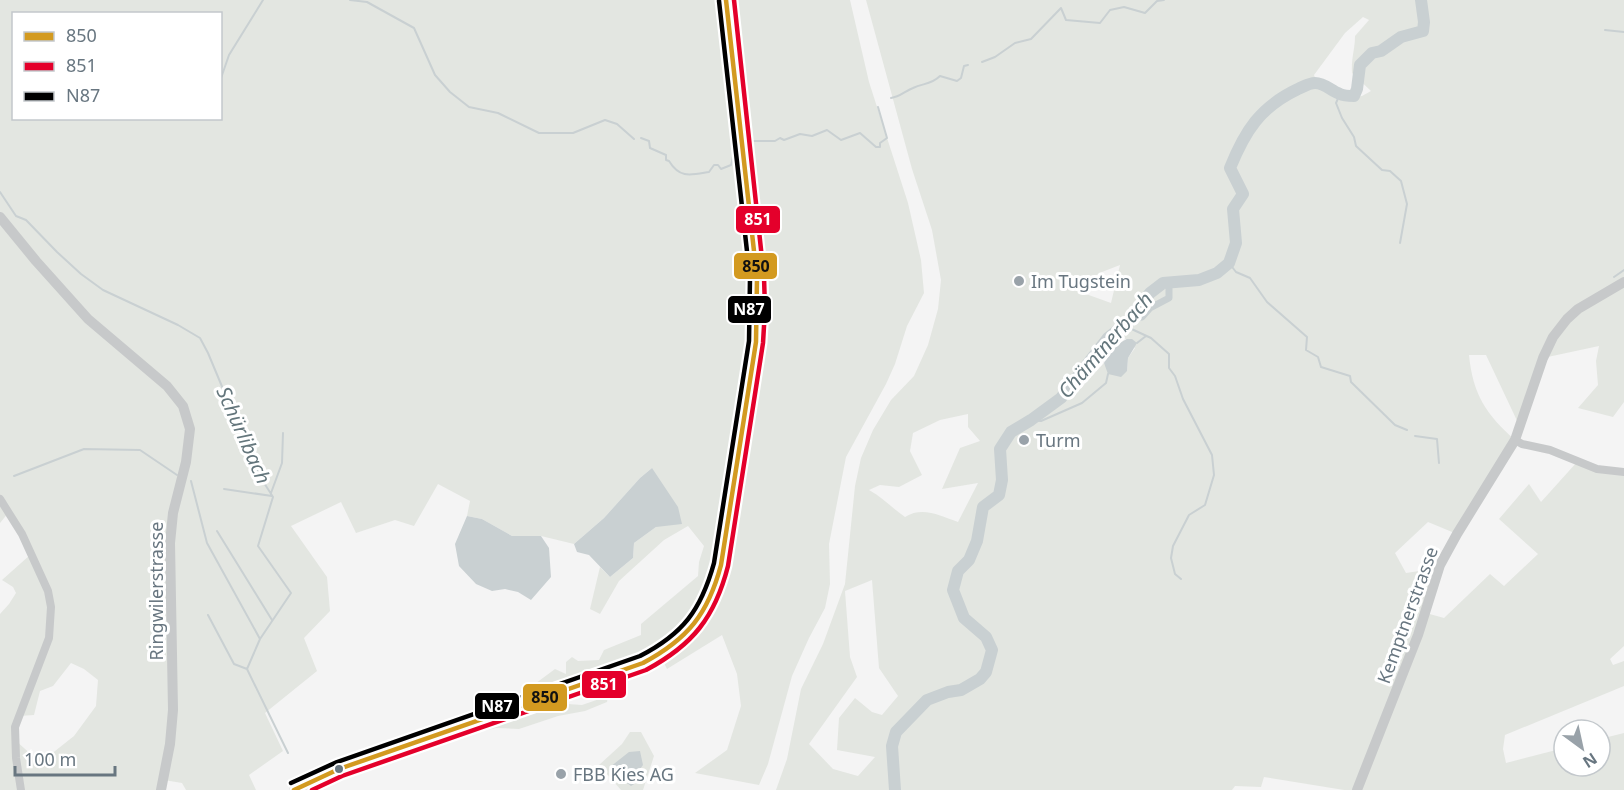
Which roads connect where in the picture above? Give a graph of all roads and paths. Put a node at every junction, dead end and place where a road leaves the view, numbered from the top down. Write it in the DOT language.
graph roads {
  1 [pos="726,0"];
  2 [pos="0,216"];
  3 [pos="1624,282"];
  4 [pos="1515,440"];
  5 [pos="1624,472"];
  6 [pos="0,498"];
  7 [pos="21,790"];
  8 [pos="161,790"];
  9 [pos="294,790"];
  10 [pos="1357,790"];
  1 -- 9 [label="main road"];
  2 -- 8 [label="street, Ringwilerstrasse"];
  3 -- 4 [label="street, Kemptnerstrasse"];
  4 -- 5 [label="street"];
  4 -- 10 [label="street, Kemptnerstrasse"];
  6 -- 7 [label="street"];
}
